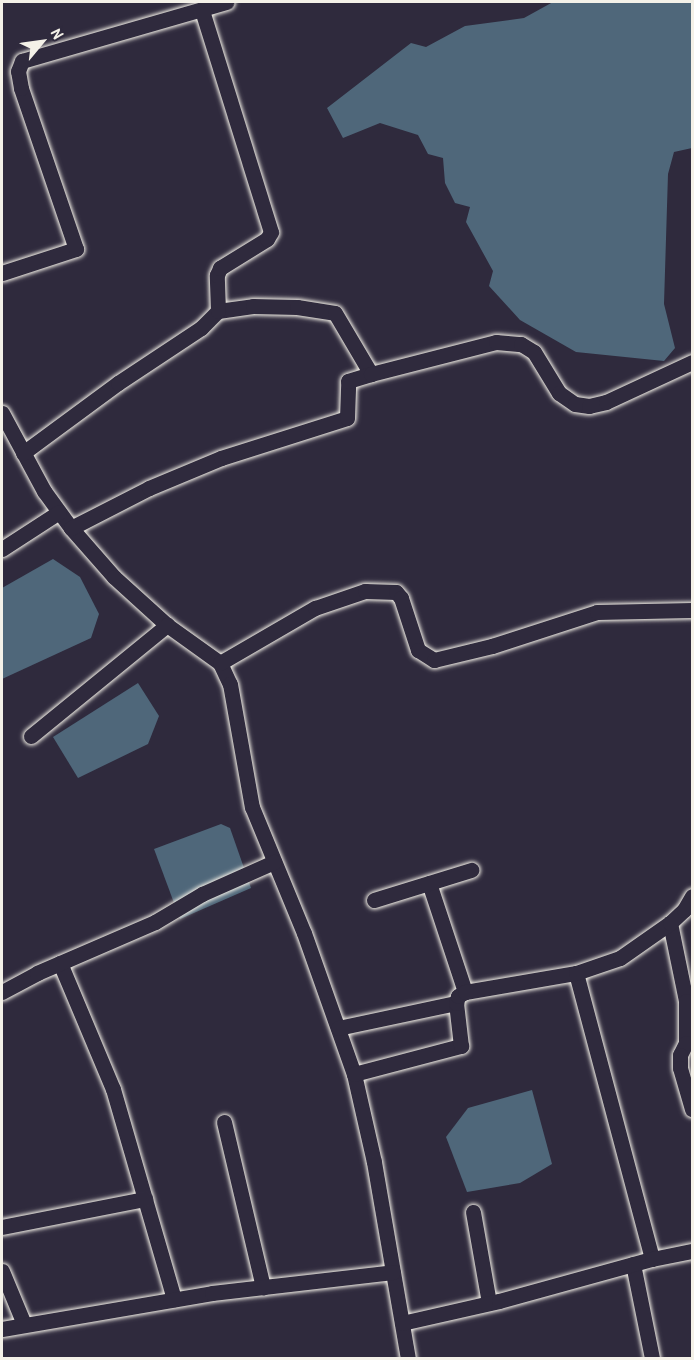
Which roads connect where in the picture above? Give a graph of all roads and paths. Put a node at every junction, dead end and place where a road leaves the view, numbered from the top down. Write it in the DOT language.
graph roads {
  1 [pos="224,2"];
  2 [pos="202,10"];
  3 [pos="2,273"];
  4 [pos="218,311"];
  5 [pos="693,362"];
  6 [pos="370,374"];
  7 [pos="2,414"];
  8 [pos="24,453"];
  9 [pos="58,512"];
  10 [pos="71,528"];
  11 [pos="2,549"];
  12 [pos="693,610"];
  13 [pos="167,625"];
  14 [pos="219,663"];
  15 [pos="31,735"];
  16 [pos="274,862"];
  17 [pos="471,870"];
  18 [pos="429,883"];
  19 [pos="693,896"];
  20 [pos="374,900"];
  21 [pos="670,923"];
  22 [pos="60,963"];
  23 [pos="576,973"];
  24 [pos="2,992"];
  25 [pos="461,997"];
  26 [pos="338,1028"];
  27 [pos="354,1074"];
  28 [pos="693,1109"];
  29 [pos="224,1122"];
  30 [pos="145,1199"];
  31 [pos="473,1212"];
  32 [pos="2,1227"];
  33 [pos="693,1251"];
  34 [pos="652,1259"];
  35 [pos="633,1264"];
  36 [pos="2,1271"];
  37 [pos="393,1272"];
  38 [pos="264,1287"];
  39 [pos="174,1299"];
  40 [pos="489,1303"];
  41 [pos="402,1323"];
  42 [pos="24,1324"];
  43 [pos="2,1329"];
  44 [pos="408,1359"];
  45 [pos="652,1359"];
  1 -- 2 [label="street"];
  2 -- 3 [label="street"];
  2 -- 4 [label="street"];
  4 -- 6 [label="street"];
  4 -- 8 [label="street"];
  5 -- 6 [label="street"];
  6 -- 10 [label="street"];
  7 -- 8 [label="street"];
  8 -- 9 [label="street"];
  9 -- 10 [label="street"];
  9 -- 11 [label="street"];
  10 -- 13 [label="street"];
  12 -- 14 [label="street"];
  13 -- 14 [label="street"];
  13 -- 15 [label="street"];
  14 -- 16 [label="street"];
  16 -- 22 [label="street"];
  16 -- 26 [label="street"];
  17 -- 18 [label="street"];
  18 -- 20 [label="street"];
  18 -- 25 [label="street"];
  19 -- 21 [label="street"];
  21 -- 23 [label="street"];
  21 -- 28 [label="street"];
  22 -- 24 [label="street"];
  22 -- 30 [label="street"];
  23 -- 25 [label="street"];
  23 -- 34 [label="street"];
  25 -- 26 [label="street"];
  25 -- 27 [label="street"];
  26 -- 27 [label="street"];
  27 -- 37 [label="street"];
  29 -- 38 [label="street"];
  30 -- 32 [label="street"];
  30 -- 39 [label="street"];
  31 -- 40 [label="street"];
  33 -- 34 [label="street"];
  34 -- 35 [label="street"];
  35 -- 40 [label="street"];
  35 -- 45 [label="street"];
  36 -- 42 [label="street"];
  37 -- 38 [label="street"];
  37 -- 41 [label="street"];
  38 -- 39 [label="street"];
  39 -- 42 [label="street"];
  40 -- 41 [label="street"];
  41 -- 44 [label="street"];
  42 -- 43 [label="street"];
}
